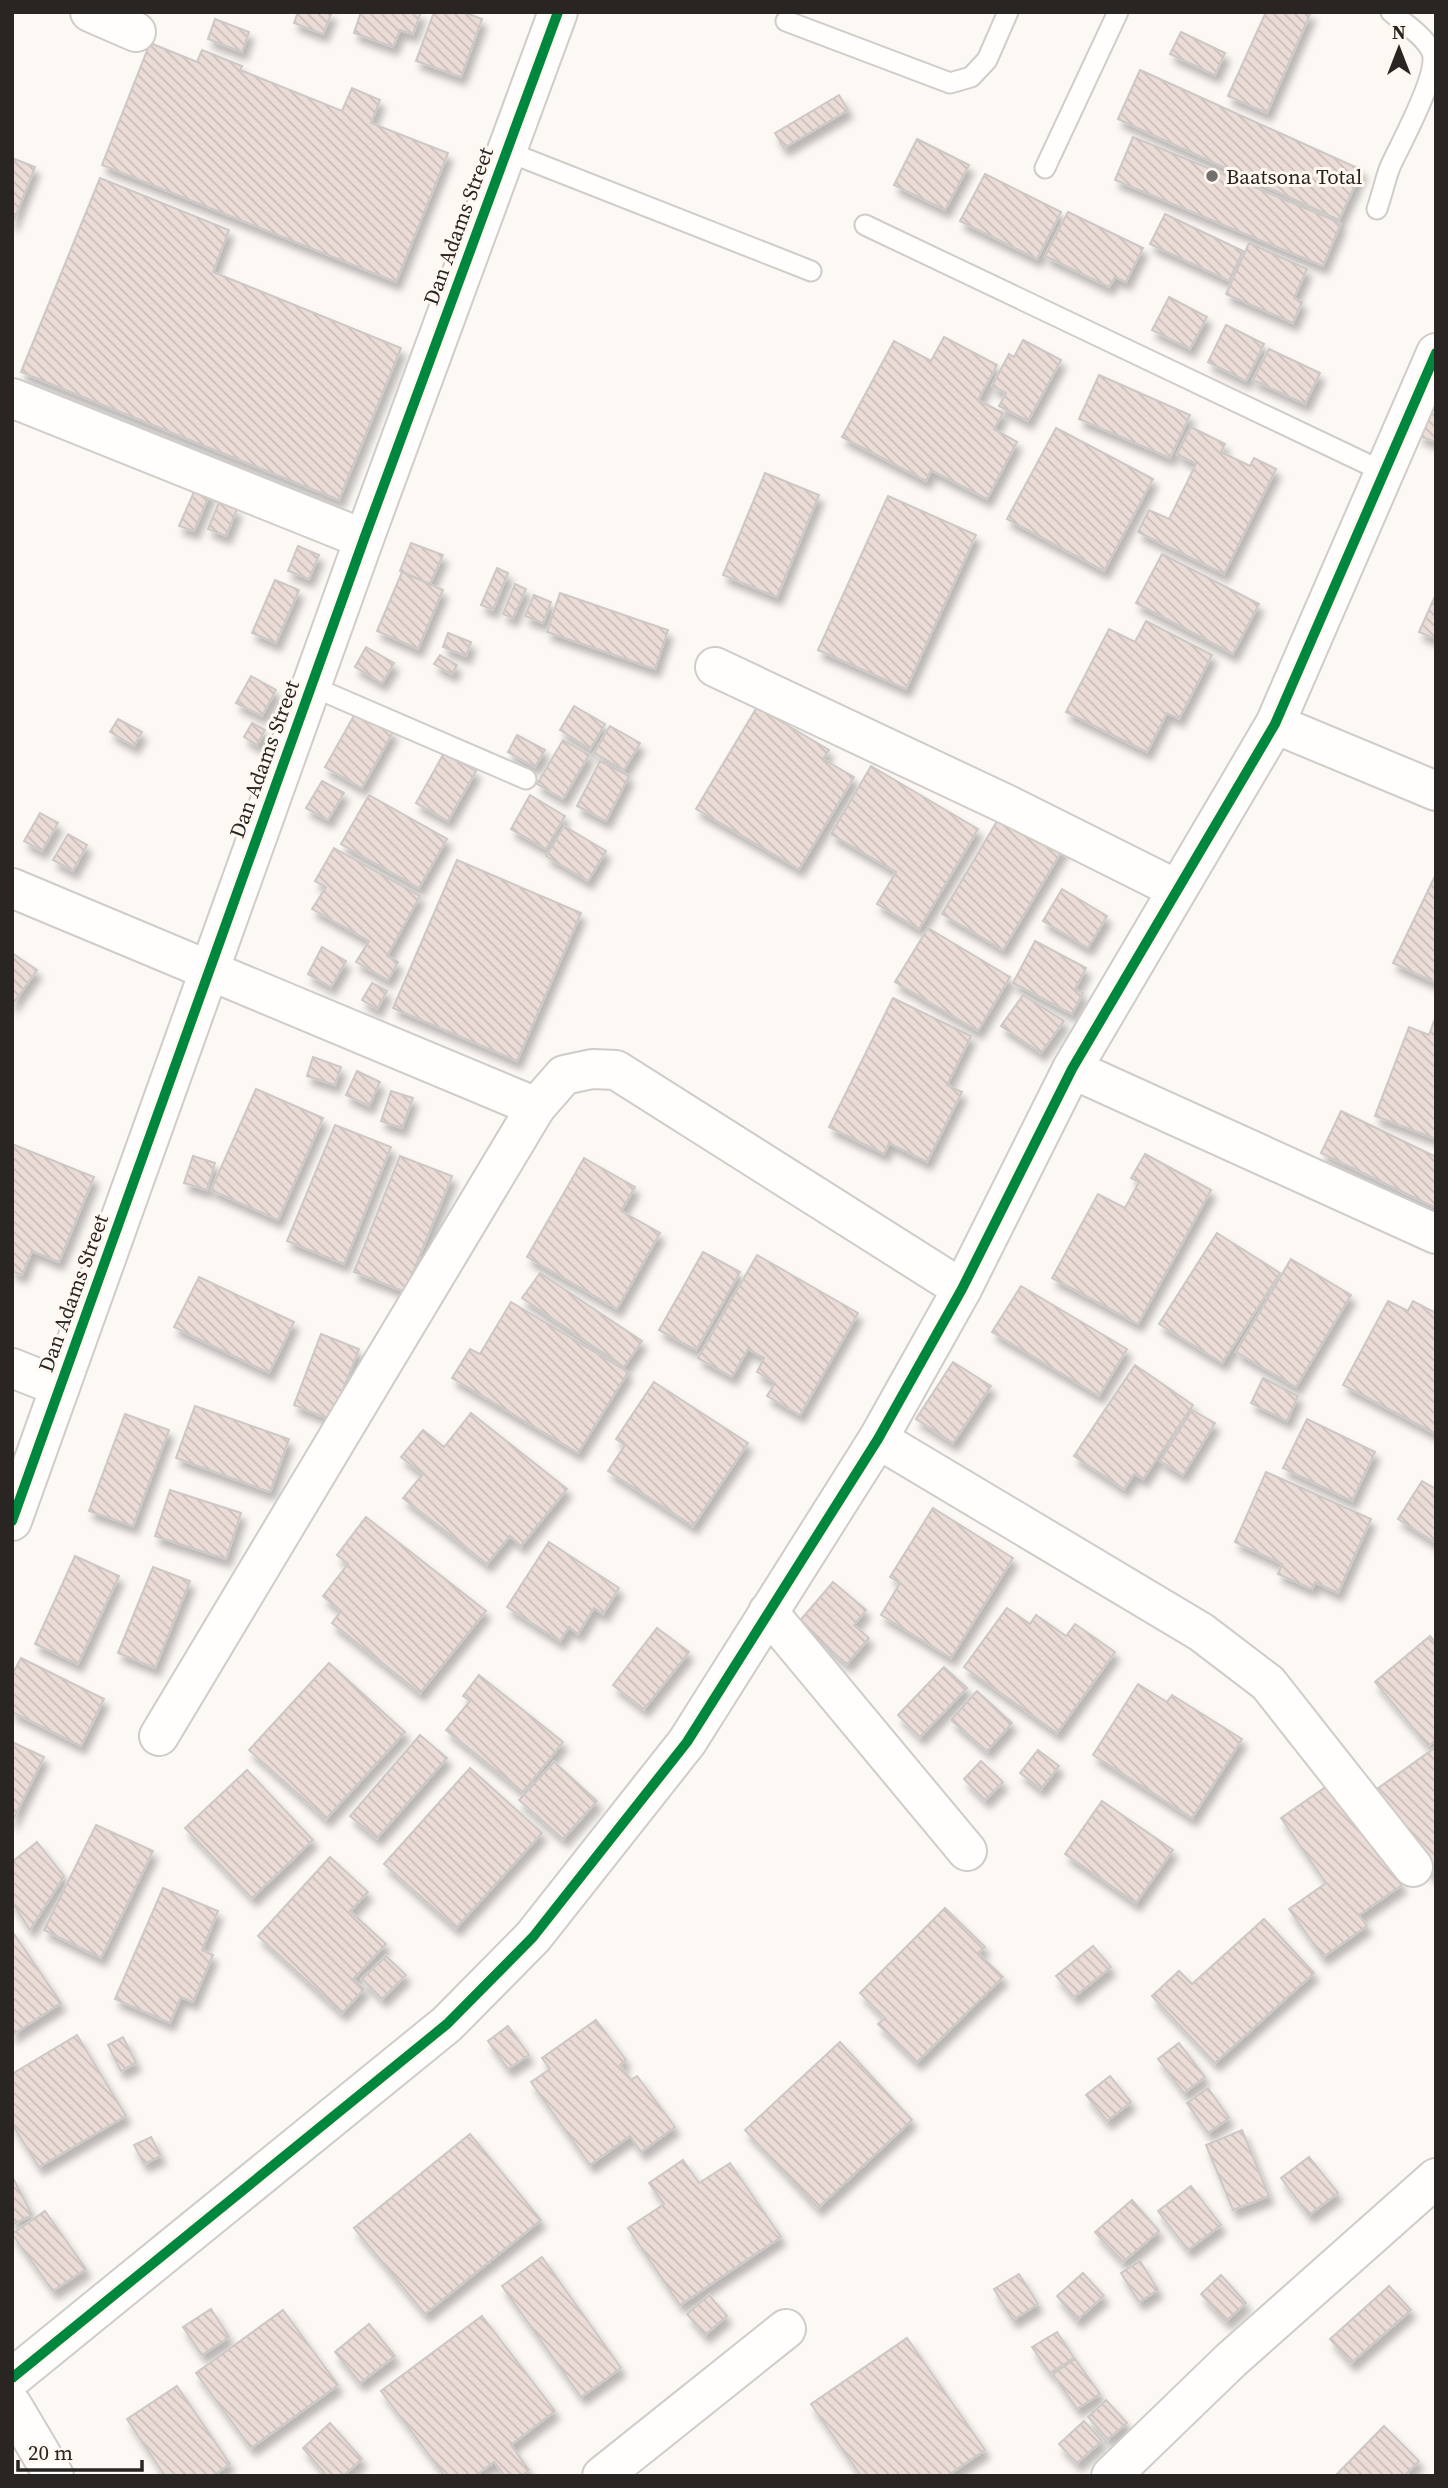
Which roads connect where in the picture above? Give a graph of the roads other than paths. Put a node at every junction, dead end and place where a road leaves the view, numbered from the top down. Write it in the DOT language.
graph roads {
  1 [pos="90,12"];
  2 [pos="558,12"];
  3 [pos="1008,12"];
  4 [pos="1118,12"];
  5 [pos="1391,12"];
  6 [pos="786,21"];
  7 [pos="136,32"];
  8 [pos="506,151"];
  9 [pos="1045,168"];
  10 [pos="1377,209"];
  11 [pos="865,225"];
  12 [pos="811,271"];
  13 [pos="1436,353"];
  14 [pos="12,398"];
  15 [pos="1384,472"];
  16 [pos="364,539"];
  17 [pos="715,667"];
  18 [pos="311,686"];
  19 [pos="1275,724"];
  20 [pos="526,779"];
  21 [pos="1436,792"];
  22 [pos="12,888"];
  23 [pos="1177,889"];
  24 [pos="209,970"];
  25 [pos="1072,1069"];
  26 [pos="536,1107"];
  27 [pos="1436,1234"];
  28 [pos="962,1289"];
  29 [pos="12,1368"];
  30 [pos="60,1387"];
  31 [pos="878,1439"];
  32 [pos="12,1521"];
  33 [pos="768,1612"];
  34 [pos="159,1736"];
  35 [pos="967,1852"];
  36 [pos="1413,1867"];
  37 [pos="1436,2178"];
  38 [pos="786,2329"];
  39 [pos="12,2378"];
  40 [pos="12,2404"];
  41 [pos="54,2476"];
  42 [pos="602,2476"];
  43 [pos="1111,2476"];
  1 -- 7 [label="street"];
  2 -- 8 [label="street, Dan Adams Street"];
  3 -- 6 [label="lane"];
  4 -- 9 [label="lane"];
  5 -- 10 [label="lane"];
  8 -- 12 [label="lane"];
  8 -- 16 [label="street, Dan Adams Street"];
  11 -- 15 [label="lane"];
  13 -- 15 [label="street"];
  14 -- 16 [label="street"];
  15 -- 19 [label="street"];
  16 -- 18 [label="street, Dan Adams Street"];
  17 -- 23 [label="street"];
  18 -- 20 [label="lane"];
  18 -- 24 [label="street, Dan Adams Street"];
  19 -- 21 [label="street"];
  19 -- 23 [label="street"];
  22 -- 24 [label="street"];
  23 -- 25 [label="street"];
  24 -- 26 [label="street"];
  24 -- 30 [label="street, Dan Adams Street"];
  25 -- 27 [label="street"];
  25 -- 28 [label="street"];
  26 -- 28 [label="street"];
  26 -- 34 [label="street"];
  28 -- 31 [label="street"];
  29 -- 30 [label="street"];
  30 -- 32 [label="street, Dan Adams Street"];
  31 -- 33 [label="street"];
  31 -- 36 [label="street"];
  33 -- 35 [label="street"];
  33 -- 39 [label="street"];
  37 -- 43 [label="street"];
  38 -- 42 [label="street"];
  40 -- 41 [label="street"];
}
